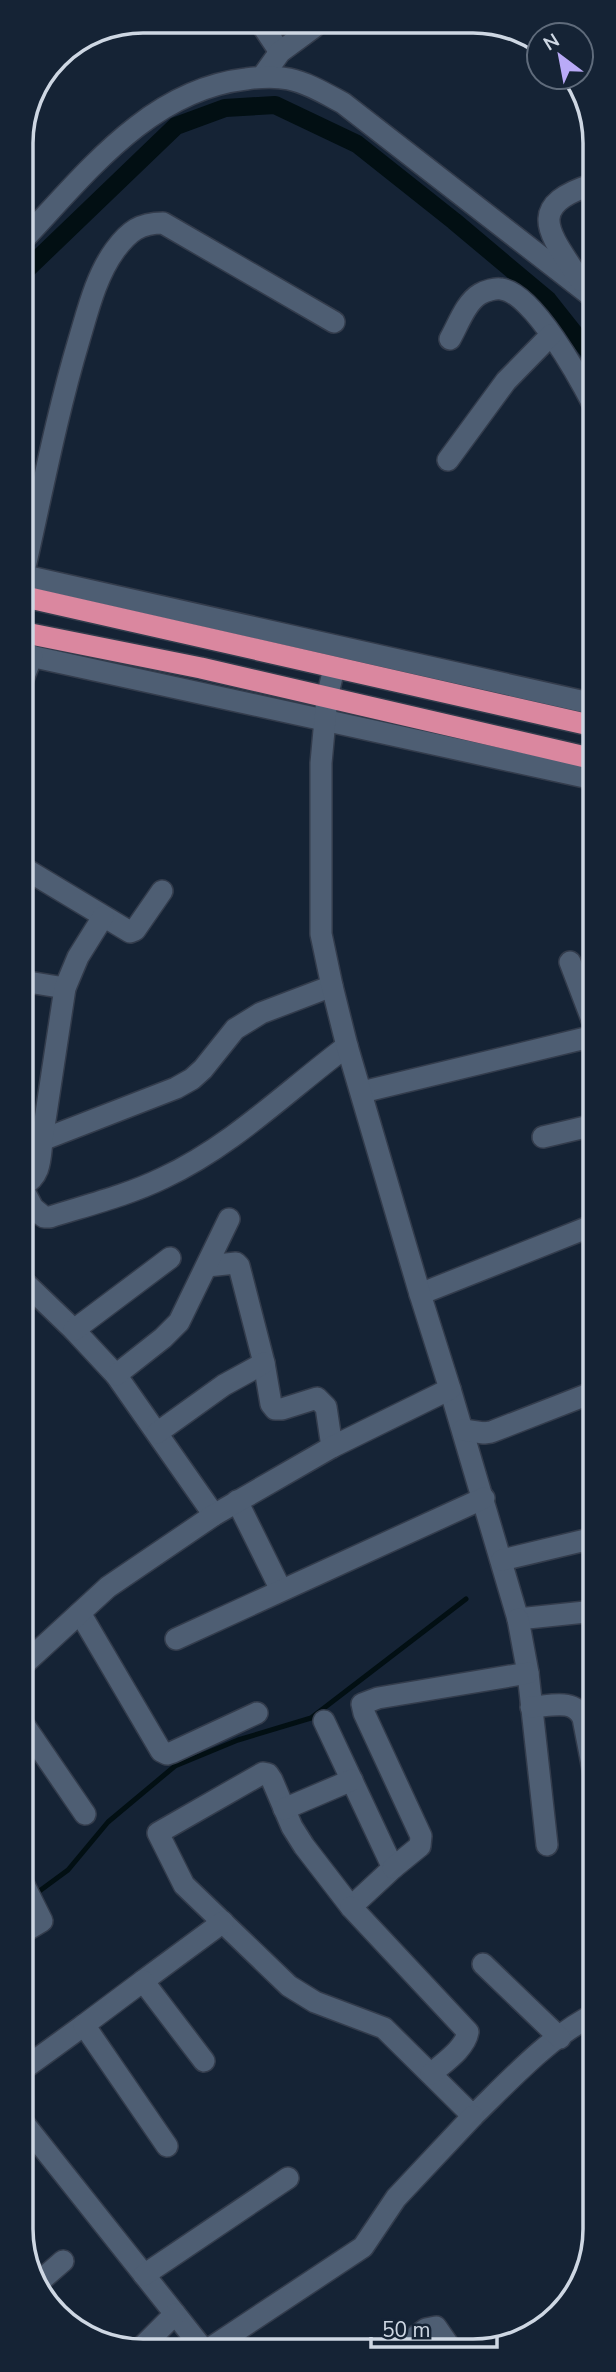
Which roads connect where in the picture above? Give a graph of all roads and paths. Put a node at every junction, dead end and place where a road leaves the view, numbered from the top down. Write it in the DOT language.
graph roads {
  1 [pos="267,33"];
  2 [pos="306,33"];
  3 [pos="280,52"];
  4 [pos="262,77"];
  5 [pos="583,187"];
  6 [pos="33,229"];
  7 [pos="583,284"];
  8 [pos="583,290"];
  9 [pos="334,322"];
  10 [pos="551,335"];
  11 [pos="450,339"];
  12 [pos="583,386"];
  13 [pos="448,460"];
  14 [pos="33,532"];
  15 [pos="33,584"];
  16 [pos="33,585"];
  17 [pos="33,634"];
  18 [pos="33,656"];
  19 [pos="334,668"];
  20 [pos="327,698"];
  21 [pos="583,702"];
  22 [pos="325,720"];
  23 [pos="583,724"];
  24 [pos="583,756"];
  25 [pos="583,777"];
  26 [pos="33,874"];
  27 [pos="162,891"];
  28 [pos="103,918"];
  29 [pos="570,962"];
  30 [pos="33,983"];
  31 [pos="331,986"];
  32 [pos="65,988"];
  33 [pos="583,996"];
  34 [pos="583,1040"];
  35 [pos="347,1046"];
  36 [pos="362,1092"];
  37 [pos="583,1128"];
  38 [pos="543,1137"];
  39 [pos="42,1140"];
  40 [pos="33,1179"];
  41 [pos="33,1208"];
  42 [pos="229,1219"];
  43 [pos="583,1229"];
  44 [pos="170,1258"];
  45 [pos="207,1266"];
  46 [pos="33,1291"];
  47 [pos="420,1294"];
  48 [pos="74,1330"];
  49 [pos="264,1363"];
  50 [pos="116,1375"];
  51 [pos="450,1389"];
  52 [pos="583,1396"];
  53 [pos="463,1430"];
  54 [pos="157,1433"];
  55 [pos="332,1447"];
  56 [pos="484,1498"];
  57 [pos="237,1501"];
  58 [pos="214,1515"];
  59 [pos="583,1542"];
  60 [pos="505,1570"];
  61 [pos="281,1590"];
  62 [pos="583,1612"];
  63 [pos="80,1614"];
  64 [pos="518,1619"];
  65 [pos="176,1639"];
  66 [pos="33,1656"];
  67 [pos="528,1673"];
  68 [pos="531,1707"];
  69 [pos="257,1713"];
  70 [pos="324,1721"];
  71 [pos="583,1725"];
  72 [pos="33,1737"];
  73 [pos="352,1780"];
  74 [pos="284,1809"];
  75 [pos="85,1815"];
  76 [pos="547,1845"];
  77 [pos="393,1868"];
  78 [pos="33,1902"];
  79 [pos="351,1908"];
  80 [pos="222,1922"];
  81 [pos="33,1926"];
  82 [pos="483,1964"];
  83 [pos="144,1981"];
  84 [pos="583,2019"];
  85 [pos="84,2025"];
  86 [pos="560,2038"];
  87 [pos="204,2061"];
  88 [pos="33,2062"];
  89 [pos="431,2074"];
  90 [pos="473,2116"];
  91 [pos="33,2134"];
  92 [pos="167,2146"];
  93 [pos="288,2178"];
  94 [pos="63,2261"];
  95 [pos="144,2274"];
  96 [pos="45,2277"];
  97 [pos="175,2314"];
  98 [pos="150,2339"];
  99 [pos="195,2339"];
  100 [pos="224,2339"];
  101 [pos="412,2339"];
  102 [pos="445,2339"];
  1 -- 3 [label="street"];
  2 -- 3 [label="street"];
  3 -- 4 [label="street"];
  4 -- 6 [label="street"];
  4 -- 8 [label="street"];
  5 -- 7 [label="street"];
  9 -- 14 [label="street"];
  10 -- 11 [label="street"];
  10 -- 12 [label="street"];
  10 -- 13 [label="street"];
  15 -- 21 [label="street"];
  16 -- 19 [label="highway"];
  17 -- 20 [label="highway"];
  18 -- 22 [label="street"];
  19 -- 20 [label="street"];
  19 -- 23 [label="highway"];
  20 -- 22 [label="street"];
  20 -- 24 [label="highway"];
  22 -- 25 [label="street"];
  22 -- 31 [label="street"];
  26 -- 28 [label="street"];
  27 -- 28 [label="street"];
  28 -- 32 [label="street"];
  29 -- 33 [label="street"];
  30 -- 32 [label="street"];
  31 -- 35 [label="street"];
  31 -- 39 [label="street"];
  32 -- 39 [label="street"];
  34 -- 36 [label="street"];
  35 -- 36 [label="street"];
  35 -- 41 [label="street"];
  36 -- 47 [label="street"];
  37 -- 38 [label="street"];
  39 -- 40 [label="street"];
  42 -- 45 [label="street"];
  43 -- 47 [label="street"];
  44 -- 48 [label="street"];
  45 -- 49 [label="street"];
  45 -- 50 [label="street"];
  46 -- 48 [label="street"];
  47 -- 51 [label="street"];
  48 -- 50 [label="street"];
  49 -- 54 [label="street"];
  49 -- 55 [label="street"];
  50 -- 54 [label="street"];
  51 -- 53 [label="street"];
  51 -- 55 [label="street"];
  52 -- 53 [label="street"];
  53 -- 56 [label="street"];
  54 -- 58 [label="street"];
  55 -- 57 [label="street"];
  56 -- 60 [label="street"];
  56 -- 61 [label="street"];
  57 -- 58 [label="street"];
  57 -- 61 [label="street"];
  58 -- 63 [label="street"];
  59 -- 60 [label="street"];
  60 -- 64 [label="street"];
  61 -- 65 [label="street"];
  62 -- 64 [label="street"];
  63 -- 66 [label="street"];
  63 -- 69 [label="street"];
  64 -- 67 [label="street"];
  67 -- 68 [label="street"];
  67 -- 77 [label="street"];
  68 -- 71 [label="street"];
  68 -- 76 [label="street"];
  70 -- 73 [label="street"];
  72 -- 75 [label="street"];
  73 -- 74 [label="street"];
  73 -- 77 [label="street"];
  74 -- 79 [label="street"];
  74 -- 80 [label="street"];
  77 -- 79 [label="street"];
  78 -- 81 [label="street"];
  79 -- 89 [label="street"];
  80 -- 83 [label="street"];
  80 -- 89 [label="street"];
  82 -- 86 [label="street"];
  83 -- 85 [label="street"];
  83 -- 87 [label="street"];
  84 -- 86 [label="street"];
  85 -- 88 [label="street"];
  85 -- 92 [label="street"];
  86 -- 90 [label="street"];
  89 -- 90 [label="street"];
  90 -- 100 [label="street"];
  91 -- 95 [label="street"];
  93 -- 95 [label="street"];
  94 -- 96 [label="street"];
  95 -- 97 [label="street"];
  97 -- 98 [label="street"];
  97 -- 99 [label="street"];
  101 -- 102 [label="street"];
}
